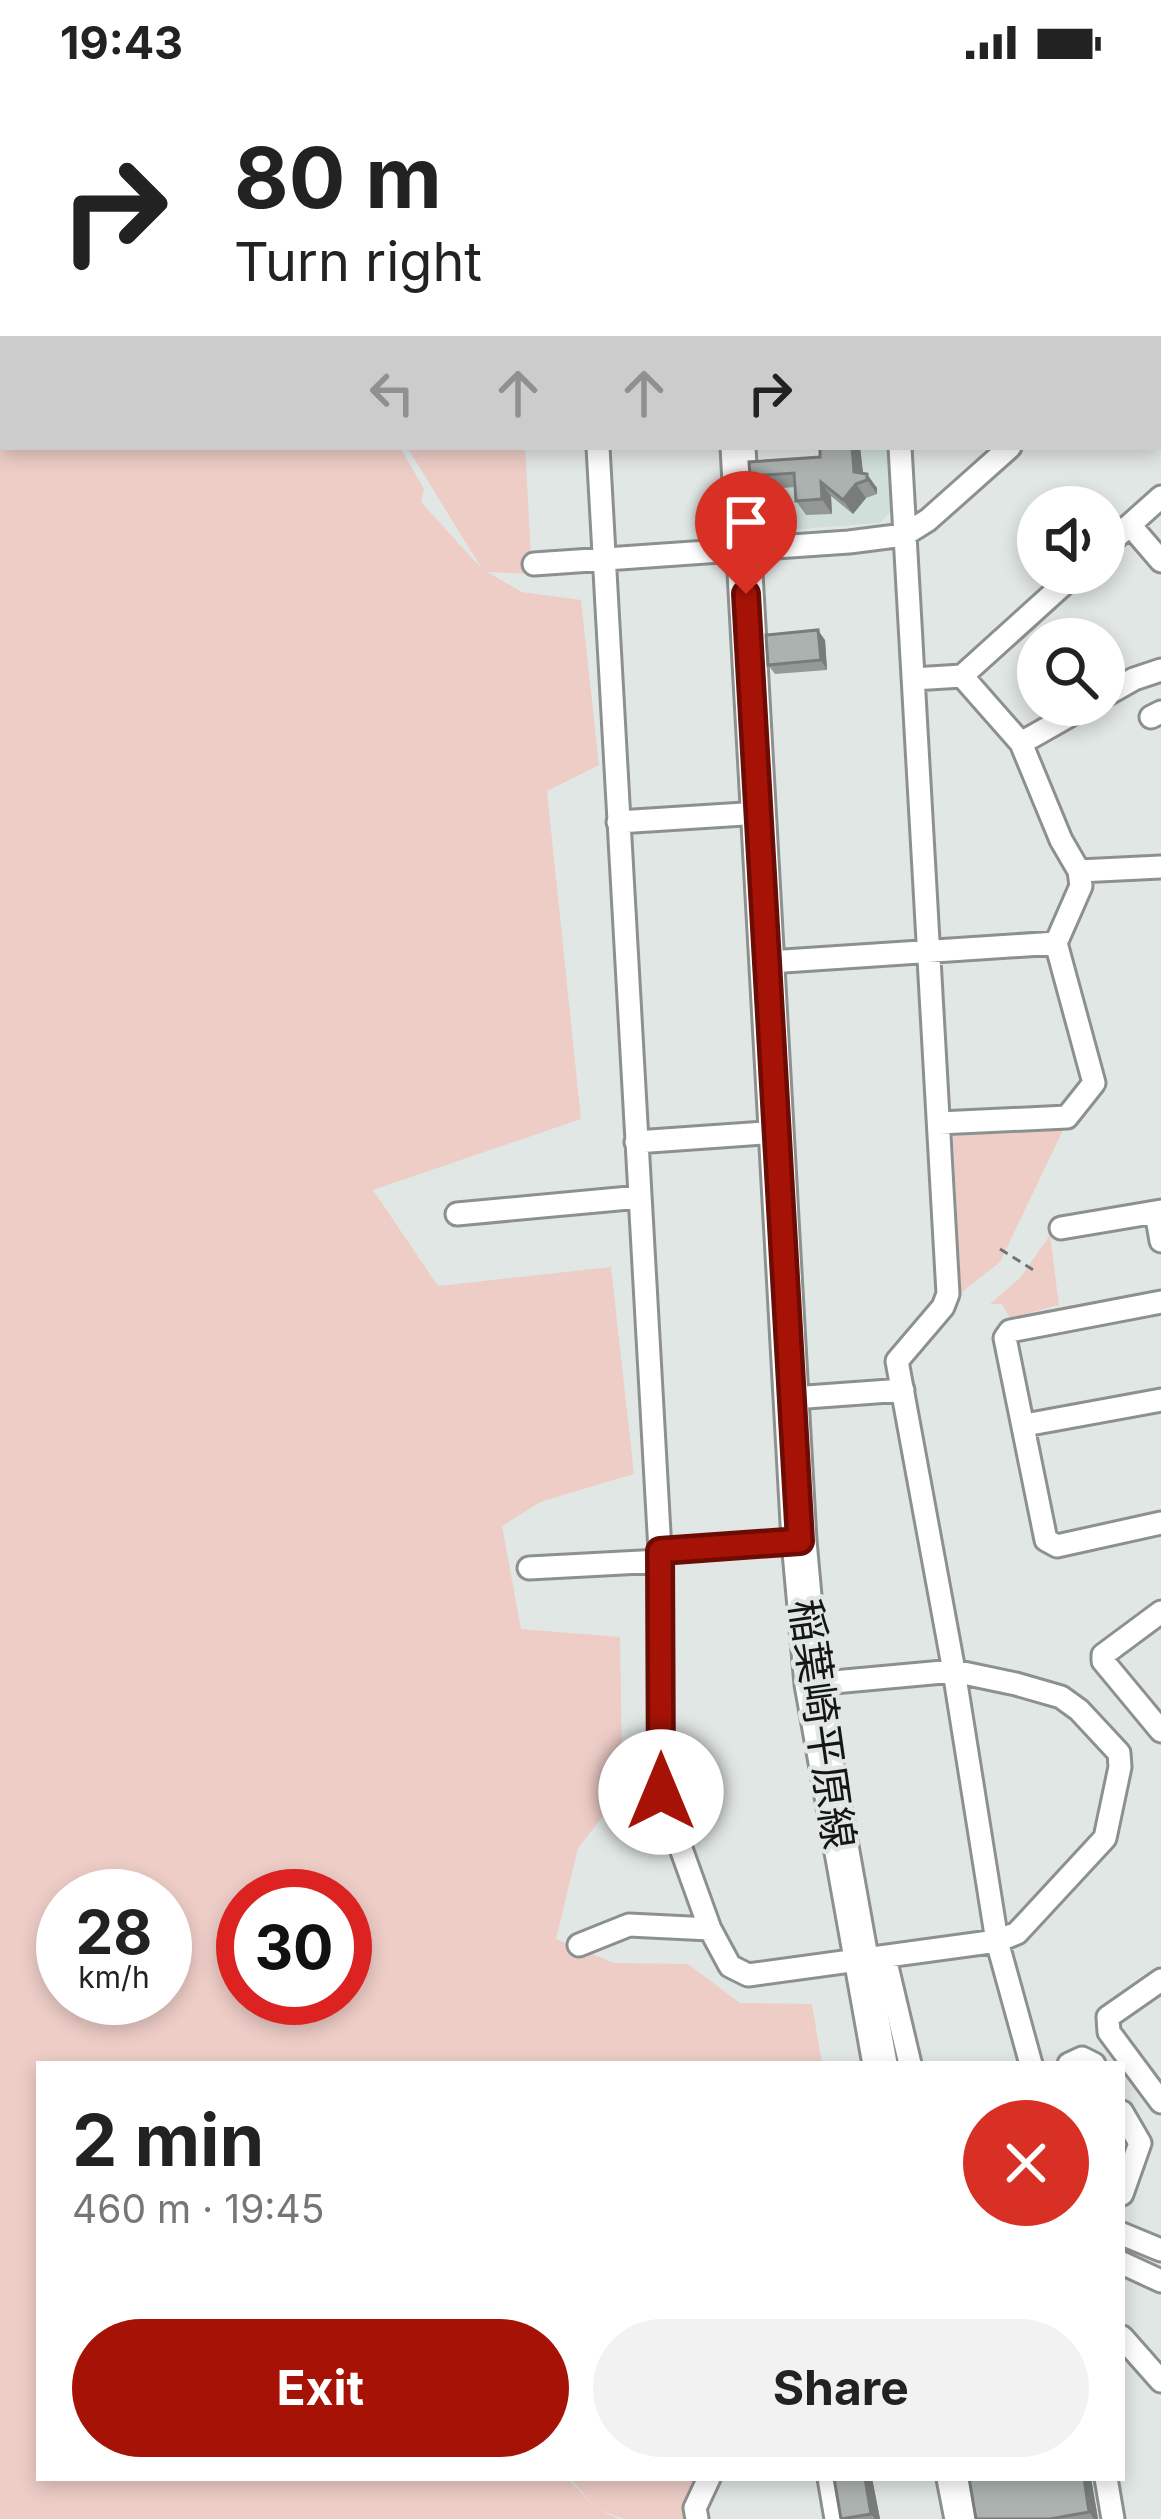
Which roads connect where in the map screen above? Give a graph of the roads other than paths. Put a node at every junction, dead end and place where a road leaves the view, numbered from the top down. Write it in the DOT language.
graph roads {
  1 [pos="598,450"];
  2 [pos="738,450"];
  3 [pos="900,450"];
  4 [pos="1007,450"];
  5 [pos="1161,497"];
  6 [pos="1130,525"];
  7 [pos="1125,529"];
  8 [pos="904,535"];
  9 [pos="743,550"];
  10 [pos="606,557"];
  11 [pos="1161,561"];
  12 [pos="535,564"];
  13 [pos="1053,594"];
  14 [pos="1161,670"];
  15 [pos="962,676"];
  16 [pos="914,680"];
  17 [pos="1125,684"];
  18 [pos="1051,726"];
  19 [pos="1021,743"];
  20 [pos="760,813"];
  21 [pos="618,822"];
  22 [pos="1161,867"];
  23 [pos="1079,871"];
  24 [pos="1055,943"];
  25 [pos="928,951"];
  26 [pos="769,962"];
  27 [pos="939,1124"];
  28 [pos="778,1132"];
  29 [pos="636,1142"];
  30 [pos="640,1197"];
  31 [pos="1158,1211"];
  32 [pos="457,1214"];
  33 [pos="1061,1228"];
  34 [pos="1161,1240"];
  35 [pos="1161,1302"];
  36 [pos="904,1390"];
  37 [pos="793,1398"];
  38 [pos="1161,1400"];
  39 [pos="1025,1425"];
  40 [pos="1161,1523"];
  41 [pos="800,1541"];
  42 [pos="660,1556"];
  43 [pos="530,1568"];
  44 [pos="1161,1612"];
  45 [pos="954,1671"];
  46 [pos="812,1684"];
  47 [pos="1161,1731"];
  48 [pos="710,1929"];
  49 [pos="997,1941"];
  50 [pos="579,1945"];
  51 [pos="873,1960"];
  52 [pos="1161,1980"];
  53 [pos="880,2061"];
  54 [pos="909,2061"];
  55 [pos="1030,2061"];
  56 [pos="1161,2102"];
  57 [pos="1125,2117"];
  58 [pos="1125,2186"];
  59 [pos="1125,2235"];
  60 [pos="1161,2249"];
  61 [pos="1125,2264"];
  62 [pos="1161,2281"];
  63 [pos="1125,2341"];
  64 [pos="1161,2381"];
  65 [pos="708,2481"];
  66 [pos="830,2481"];
  67 [pos="955,2481"];
  68 [pos="1107,2481"];
  69 [pos="697,2519"];
  70 [pos="836,2519"];
  71 [pos="962,2519"];
  72 [pos="1113,2519"];
  1 -- 10 [label="street"];
  2 -- 9 [label="main road, 稲葉崎平原線"];
  3 -- 8 [label="street"];
  4 -- 8 [label="street"];
  5 -- 6 [label="street"];
  6 -- 7 [label="street"];
  6 -- 11 [label="street"];
  8 -- 9 [label="street"];
  8 -- 16 [label="street"];
  9 -- 10 [label="street"];
  9 -- 20 [label="main road, 稲葉崎平原線"];
  10 -- 12 [label="street"];
  10 -- 21 [label="street"];
  13 -- 15 [label="street"];
  14 -- 17 [label="street"];
  15 -- 16 [label="street"];
  15 -- 19 [label="street"];
  16 -- 25 [label="street"];
  18 -- 19 [label="street"];
  19 -- 23 [label="street"];
  20 -- 21 [label="street"];
  20 -- 26 [label="main road, 稲葉崎平原線"];
  21 -- 29 [label="street"];
  22 -- 23 [label="street"];
  23 -- 24 [label="street"];
  24 -- 25 [label="street"];
  24 -- 27 [label="street"];
  25 -- 26 [label="street"];
  25 -- 27 [label="street"];
  26 -- 28 [label="main road, 稲葉崎平原線"];
  27 -- 36 [label="street"];
  28 -- 29 [label="street"];
  28 -- 37 [label="main road, 稲葉崎平原線"];
  29 -- 30 [label="street"];
  30 -- 32 [label="street"];
  30 -- 42 [label="street"];
  31 -- 33 [label="street"];
  31 -- 34 [label="street"];
  35 -- 39 [label="street"];
  36 -- 37 [label="street"];
  36 -- 45 [label="street"];
  37 -- 41 [label="main road, 稲葉崎平原線"];
  38 -- 39 [label="street"];
  39 -- 40 [label="street"];
  41 -- 42 [label="street"];
  41 -- 46 [label="main road, 稲葉崎平原線"];
  42 -- 43 [label="street"];
  42 -- 48 [label="street"];
  44 -- 47 [label="street"];
  45 -- 46 [label="street"];
  45 -- 49 [label="street"];
  45 -- 49 [label="street"];
  46 -- 51 [label="main road, 稲葉崎平原線"];
  48 -- 50 [label="street"];
  48 -- 51 [label="street"];
  49 -- 51 [label="street"];
  49 -- 55 [label="street"];
  51 -- 53 [label="main road, 稲葉崎平原線"];
  51 -- 54 [label="street"];
  52 -- 56 [label="street"];
  57 -- 58 [label="street"];
  59 -- 60 [label="street"];
  61 -- 62 [label="street"];
  63 -- 64 [label="street"];
  65 -- 69 [label="street"];
  66 -- 70 [label="street"];
  67 -- 71 [label="main road"];
  68 -- 72 [label="street"];
}
